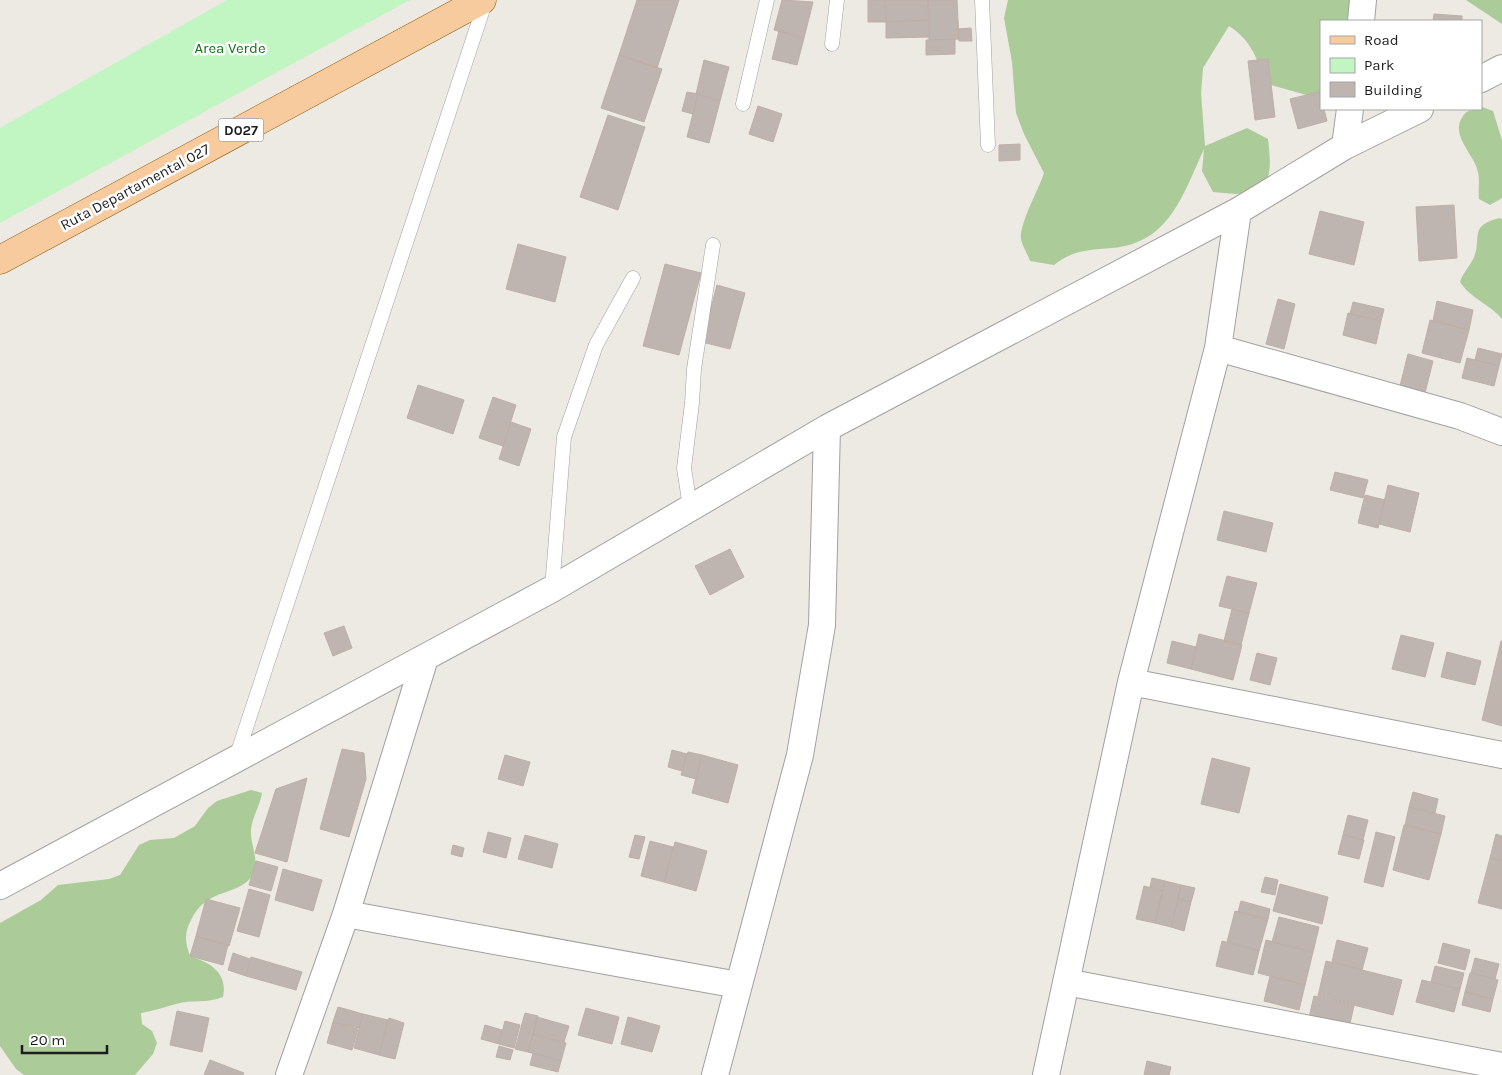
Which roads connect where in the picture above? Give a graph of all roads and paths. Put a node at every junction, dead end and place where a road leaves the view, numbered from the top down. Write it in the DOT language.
graph roads {
  1 [pos="482,0"];
  2 [pos="486,0"];
  3 [pos="766,0"];
  4 [pos="837,0"];
  5 [pos="982,0"];
  6 [pos="1363,0"];
  7 [pos="1361,20"];
  8 [pos="832,44"];
  9 [pos="1502,68"];
  10 [pos="1482,78"];
  11 [pos="743,104"];
  12 [pos="1350,110"];
  13 [pos="1418,110"];
  14 [pos="988,145"];
  15 [pos="1345,146"];
  16 [pos="1238,211"];
  17 [pos="713,245"];
  18 [pos="0,260"];
  19 [pos="632,278"];
  20 [pos="1218,348"];
  21 [pos="827,428"];
  22 [pos="1502,432"];
  23 [pos="690,507"];
  24 [pos="552,589"];
  25 [pos="425,658"];
  26 [pos="1131,682"];
  27 [pos="1502,755"];
  28 [pos="235,761"];
  29 [pos="0,886"];
  30 [pos="346,914"];
  31 [pos="1066,982"];
  32 [pos="738,985"];
  33 [pos="1502,1066"];
  34 [pos="289,1075"];
  35 [pos="715,1075"];
  36 [pos="1046,1075"];
  1 -- 18 [label="main road, Ruta Departamental 027 / D027"];
  2 -- 28 [label="lane"];
  3 -- 11 [label="lane"];
  4 -- 8 [label="lane"];
  5 -- 14 [label="lane"];
  6 -- 7 [label="street"];
  9 -- 10 [label="street"];
  12 -- 15 [label="street"];
  13 -- 15 [label="street"];
  15 -- 16 [label="street"];
  16 -- 20 [label="street"];
  16 -- 21 [label="street"];
  17 -- 23 [label="lane"];
  19 -- 24 [label="lane"];
  20 -- 22 [label="street"];
  20 -- 26 [label="street"];
  21 -- 23 [label="street"];
  21 -- 32 [label="street"];
  23 -- 24 [label="street"];
  24 -- 25 [label="street"];
  25 -- 28 [label="street"];
  25 -- 30 [label="street"];
  26 -- 27 [label="street"];
  26 -- 31 [label="street"];
  28 -- 29 [label="street"];
  30 -- 32 [label="street"];
  30 -- 34 [label="street"];
  31 -- 33 [label="street"];
  31 -- 36 [label="street"];
  32 -- 35 [label="street"];
}
